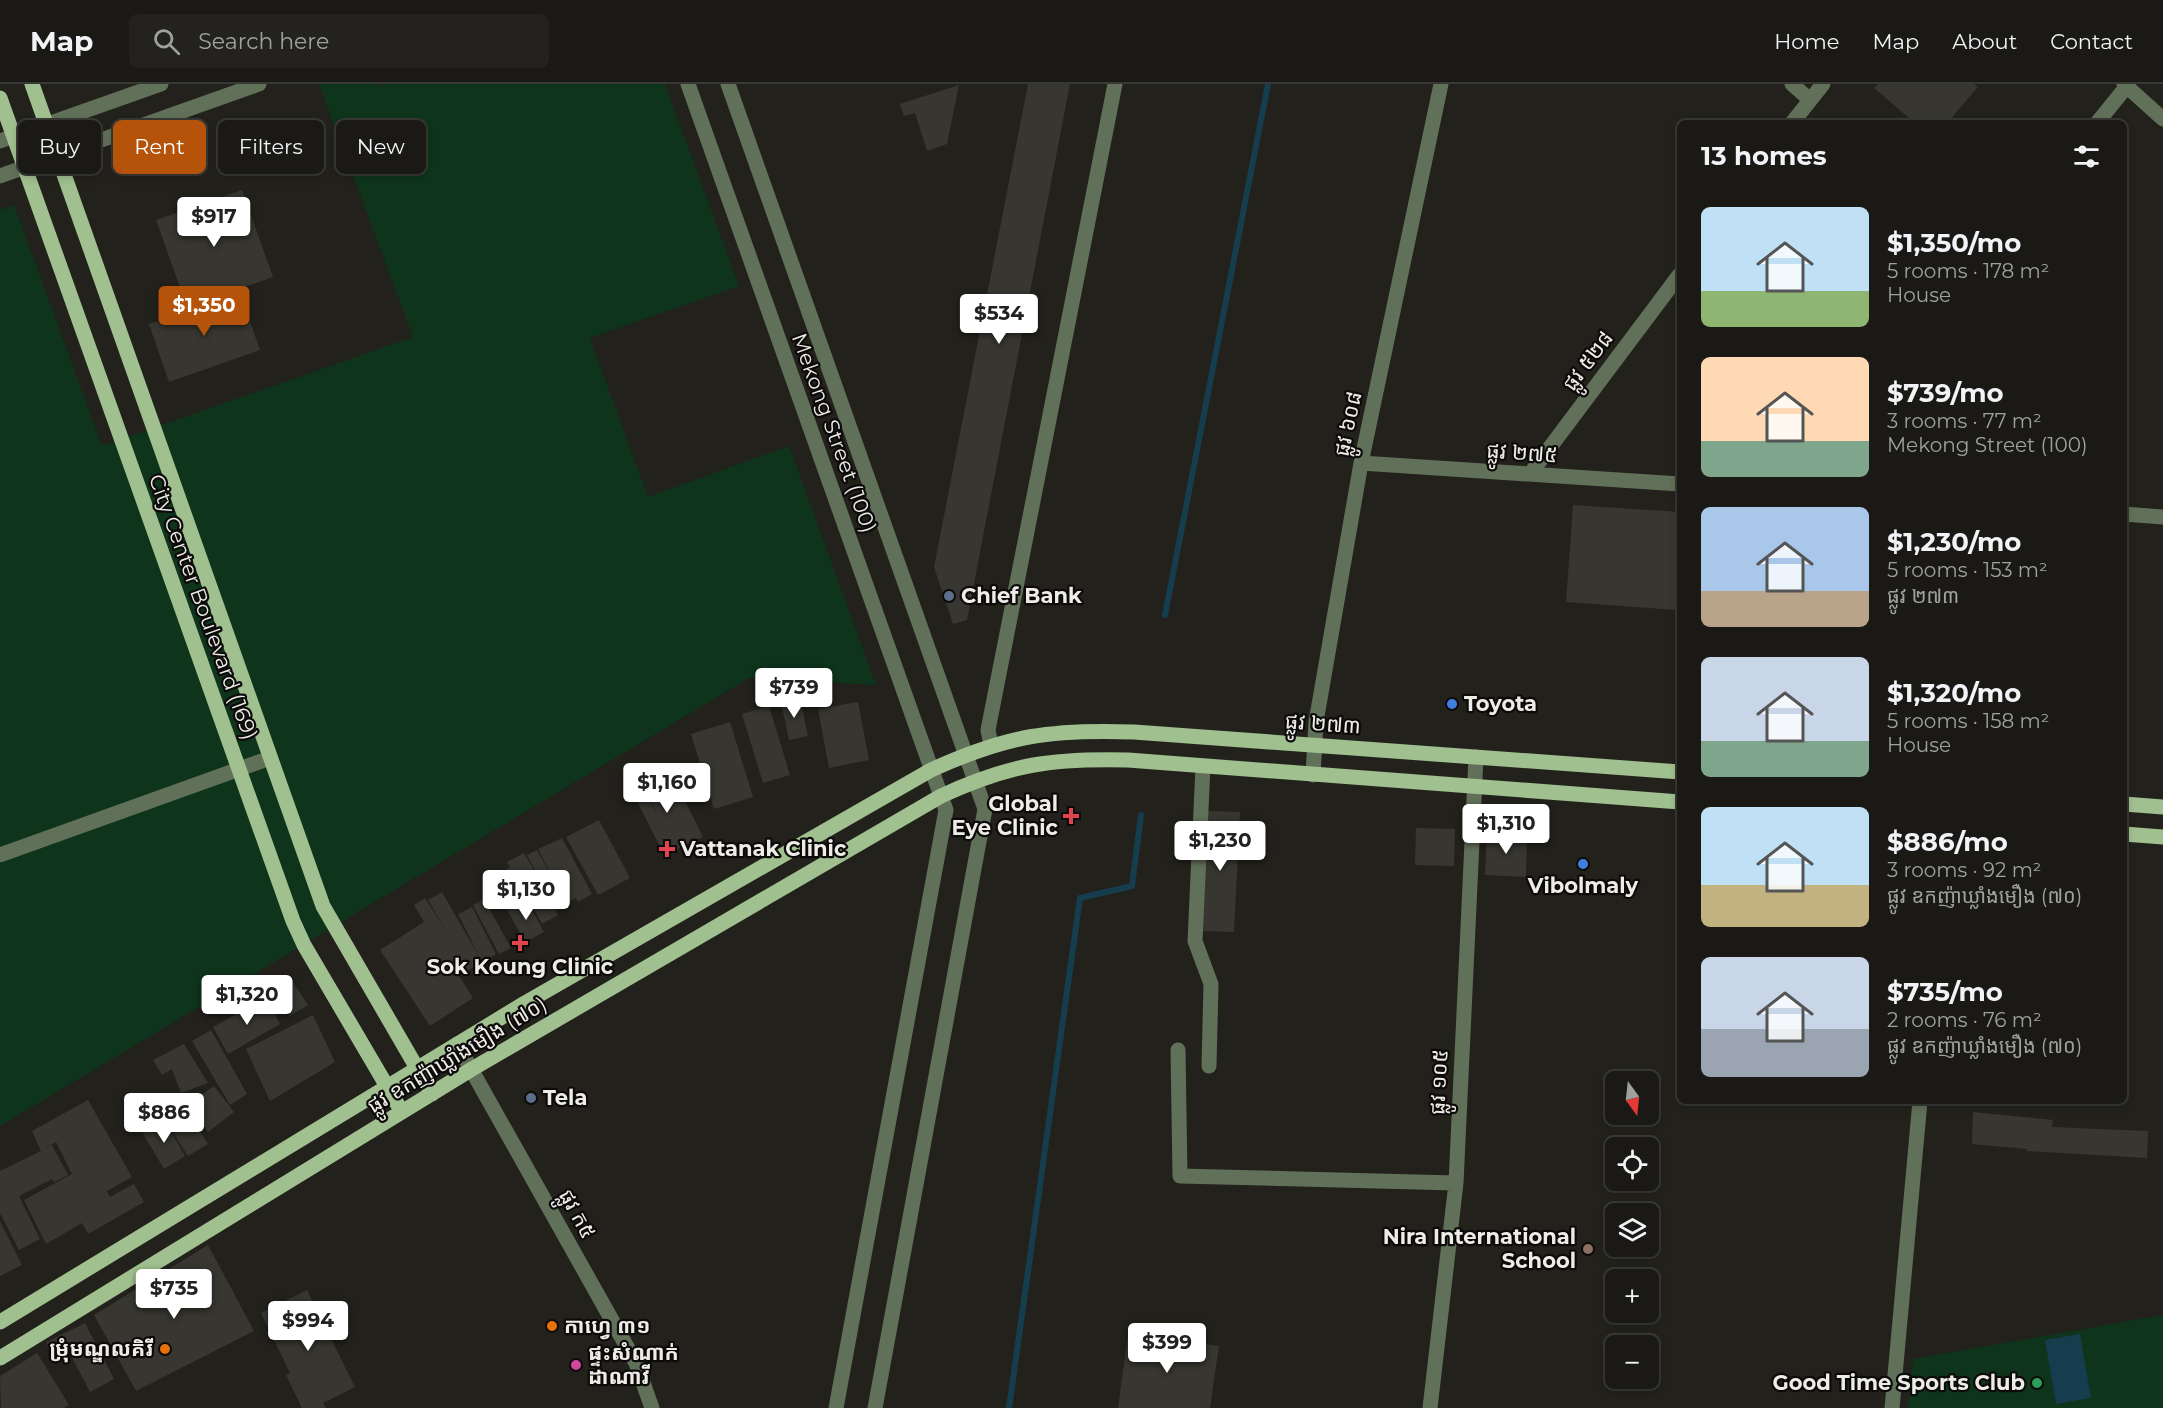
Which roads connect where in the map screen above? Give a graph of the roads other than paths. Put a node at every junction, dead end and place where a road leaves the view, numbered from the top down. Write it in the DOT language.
graph roads {
  1 [pos="32,84"];
  2 [pos="161,84"];
  3 [pos="259,84"];
  4 [pos="688,84"];
  5 [pos="728,84"];
  6 [pos="1115,84"];
  7 [pos="1441,84"];
  8 [pos="1792,84"];
  9 [pos="1823,84"];
  10 [pos="2126,85"];
  11 [pos="0,98"];
  12 [pos="1810,100"];
  13 [pos="2163,119"];
  14 [pos="44,120"];
  15 [pos="60,120"];
  16 [pos="1794,120"];
  17 [pos="2099,120"];
  18 [pos="7,138"];
  19 [pos="101,140"];
  20 [pos="18,157"];
  21 [pos="18,169"];
  22 [pos="26,174"];
  23 [pos="63,174"];
  24 [pos="0,176"];
  25 [pos="1677,277"];
  26 [pos="1361,463"];
  27 [pos="1530,474"];
  28 [pos="1677,484"];
  29 [pos="2127,514"];
  30 [pos="2163,517"];
  31 [pos="992,745"];
  32 [pos="1315,745"];
  33 [pos="966,754"];
  34 [pos="1476,756"];
  35 [pos="270,758"];
  36 [pos="1203,766"];
  37 [pos="238,769"];
  38 [pos="931,770"];
  39 [pos="999,771"];
  40 [pos="1677,772"];
  41 [pos="1313,775"];
  42 [pos="976,780"];
  43 [pos="1473,787"];
  44 [pos="941,796"];
  45 [pos="1677,802"];
  46 [pos="2127,804"];
  47 [pos="2163,807"];
  48 [pos="2127,834"];
  49 [pos="2163,837"];
  50 [pos="0,855"];
  51 [pos="457,1044"];
  52 [pos="1178,1050"];
  53 [pos="1209,1065"];
  54 [pos="417,1069"];
  55 [pos="472,1069"];
  56 [pos="387,1087"];
  57 [pos="432,1094"];
  58 [pos="1920,1104"];
  59 [pos="402,1112"];
  60 [pos="1456,1183"];
  61 [pos="0,1322"];
  62 [pos="0,1358"];
  63 [pos="652,1408"];
  64 [pos="836,1408"];
  65 [pos="875,1408"];
  66 [pos="1430,1408"];
  67 [pos="1892,1408"];
  1 -- 14 [label="main road, City Center Boulevard (169)"];
  2 -- 15 [label="street"];
  3 -- 19 [label="street"];
  4 -- 38 [label="street, Mekong Street (100)"];
  5 -- 33 [label="street, Mekong Street (100)"];
  6 -- 31 [label="street"];
  7 -- 26 [label="street, ផ្លូវ ៦០៨"];
  8 -- 12 [label="street"];
  9 -- 12 [label="street"];
  10 -- 13 [label="street"];
  10 -- 17 [label="street"];
  11 -- 18 [label="main road, City Center Boulevard (169)"];
  12 -- 16 [label="street"];
  18 -- 20 [label="main road, City Center Boulevard (169)"];
  21 -- 24 [label="street"];
  22 -- 37 [label="main road, City Center Boulevard (169)"];
  23 -- 35 [label="main road, City Center Boulevard (169)"];
  25 -- 27 [label="street, ផ្លូវ ៥២៨"];
  26 -- 27 [label="street, ផ្លូវ ២៧៥"];
  26 -- 32 [label="street, ផ្លូវ ៦០៨"];
  27 -- 28 [label="street, ផ្លូវ ២៧៥"];
  29 -- 30 [label="street"];
  31 -- 32 [label="main road, ផ្លូវ ២៧៣"];
  31 -- 33 [label="main road, ផ្លូវ ២៧៣"];
  31 -- 39 [label="main road"];
  32 -- 34 [label="main road, ផ្លូវ ២៧៣"];
  32 -- 41 [label="street, ផ្លូវ ៦០៨"];
  33 -- 38 [label="main road, ផ្លូវ ឧកញ៉ាឃ្លាំងមឿង (៧០)"];
  33 -- 42 [label="street, Mekong Street (100)"];
  34 -- 40 [label="main road, ផ្លូវ ២៧៣"];
  34 -- 43 [label="street, ផ្លូវ ១០៥"];
  35 -- 37 [label="street"];
  35 -- 54 [label="main road, City Center Boulevard (169)"];
  36 -- 39 [label="main road"];
  36 -- 41 [label="main road"];
  36 -- 53 [label="street"];
  37 -- 50 [label="street"];
  37 -- 56 [label="main road, City Center Boulevard (169)"];
  38 -- 44 [label="street, Mekong Street (100)"];
  38 -- 51 [label="main road, ផ្លូវ ឧកញ៉ាឃ្លាំងមឿង (៧០)"];
  39 -- 42 [label="main road"];
  41 -- 43 [label="main road"];
  42 -- 44 [label="main road, ផ្លូវ ឧកញ៉ាឃ្លាំងមឿង (៧០)"];
  42 -- 65 [label="street, Mekong Street (100)"];
  43 -- 45 [label="main road"];
  43 -- 60 [label="street, ផ្លូវ ១០៥"];
  44 -- 55 [label="main road, ផ្លូវ ឧកញ៉ាឃ្លាំងមឿង (៧០)"];
  44 -- 64 [label="street, Mekong Street (100)"];
  46 -- 47 [label="main road"];
  48 -- 49 [label="main road"];
  51 -- 54 [label="main road, ផ្លូវ ឧកញ៉ាឃ្លាំងមឿង (៧០)"];
  51 -- 55 [label="street, ផ្លូវ ក៥"];
  52 -- 60 [label="street"];
  54 -- 56 [label="main road, ផ្លូវ ឧកញ៉ាឃ្លាំងមឿង (៧០)"];
  54 -- 57 [label="main road, City Center Boulevard (169)"];
  55 -- 57 [label="main road, ផ្លូវ ឧកញ៉ាឃ្លាំងមឿង (៧០)"];
  55 -- 63 [label="street, ផ្លូវ ក៥"];
  56 -- 59 [label="main road, City Center Boulevard (169)"];
  56 -- 61 [label="main road, ផ្លូវ ឧកញ៉ាឃ្លាំងមឿង (៧០)"];
  57 -- 59 [label="main road, ផ្លូវ ឧកញ៉ាឃ្លាំងមឿង (៧០)"];
  58 -- 67 [label="street"];
  59 -- 62 [label="main road, ផ្លូវ ឧកញ៉ាឃ្លាំងមឿង (៧០)"];
  60 -- 66 [label="street, ផ្លូវ ១០៥"];
}
